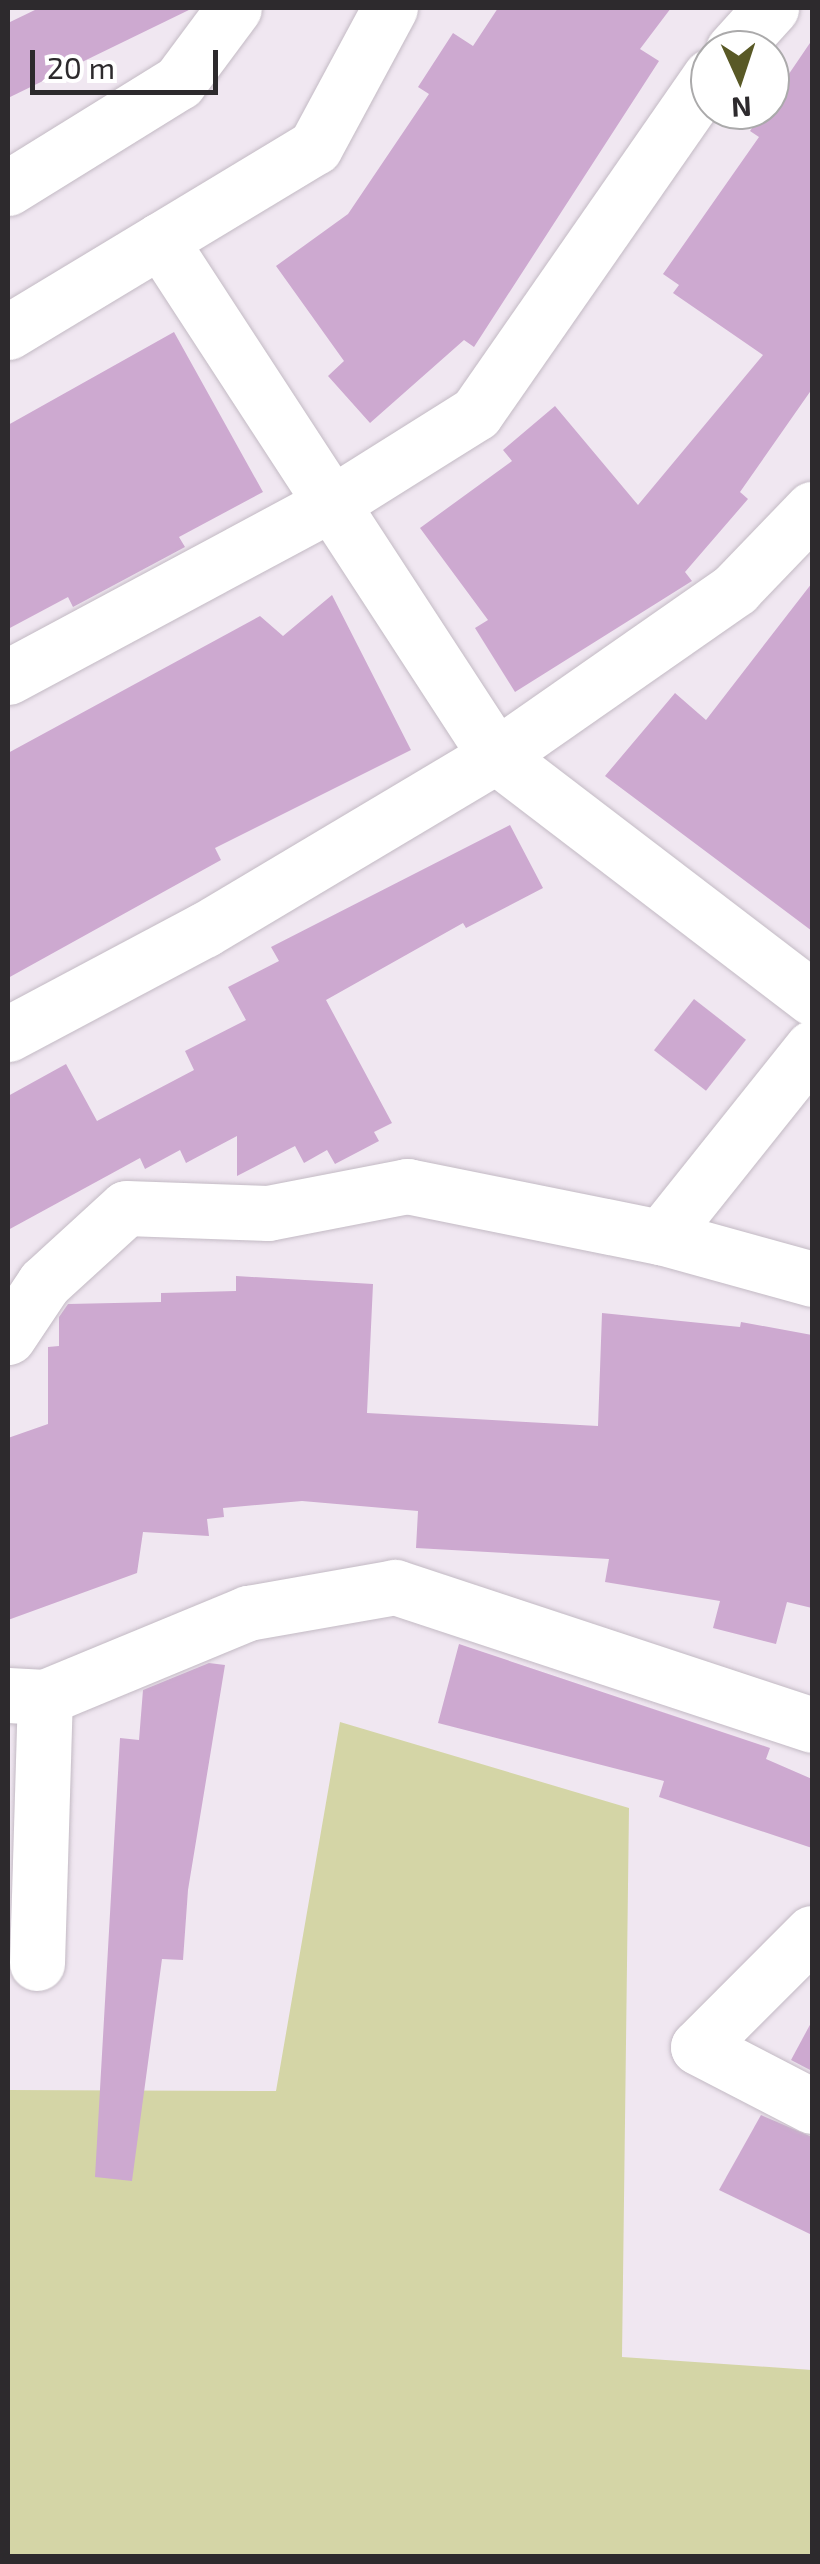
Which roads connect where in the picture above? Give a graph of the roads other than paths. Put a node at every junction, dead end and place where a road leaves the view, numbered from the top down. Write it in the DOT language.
graph roads {
  1 [pos="234,8"];
  2 [pos="390,8"];
  3 [pos="772,8"];
  4 [pos="752,30"];
  5 [pos="690,105"];
  6 [pos="8,188"];
  7 [pos="160,240"];
  8 [pos="8,332"];
  9 [pos="331,504"];
  10 [pos="812,509"];
  11 [pos="8,676"];
  12 [pos="496,756"];
  13 [pos="812,998"];
  14 [pos="8,1034"];
  15 [pos="812,1048"];
  16 [pos="661,1238"];
  17 [pos="812,1279"];
  18 [pos="8,1338"];
  19 [pos="26,1696"];
  20 [pos="812,1725"];
  21 [pos="812,1932"];
  22 [pos="37,1963"];
  23 [pos="812,2106"];
  1 -- 6 [label="street"];
  2 -- 7 [label="street"];
  3 -- 4 [label="street"];
  5 -- 9 [label="street"];
  7 -- 8 [label="street"];
  7 -- 9 [label="street"];
  9 -- 11 [label="street"];
  9 -- 12 [label="street"];
  10 -- 12 [label="street"];
  12 -- 13 [label="street"];
  12 -- 14 [label="street"];
  15 -- 16 [label="street"];
  16 -- 17 [label="street"];
  16 -- 18 [label="street"];
  19 -- 20 [label="street"];
  19 -- 22 [label="street"];
  21 -- 23 [label="street"];
}
